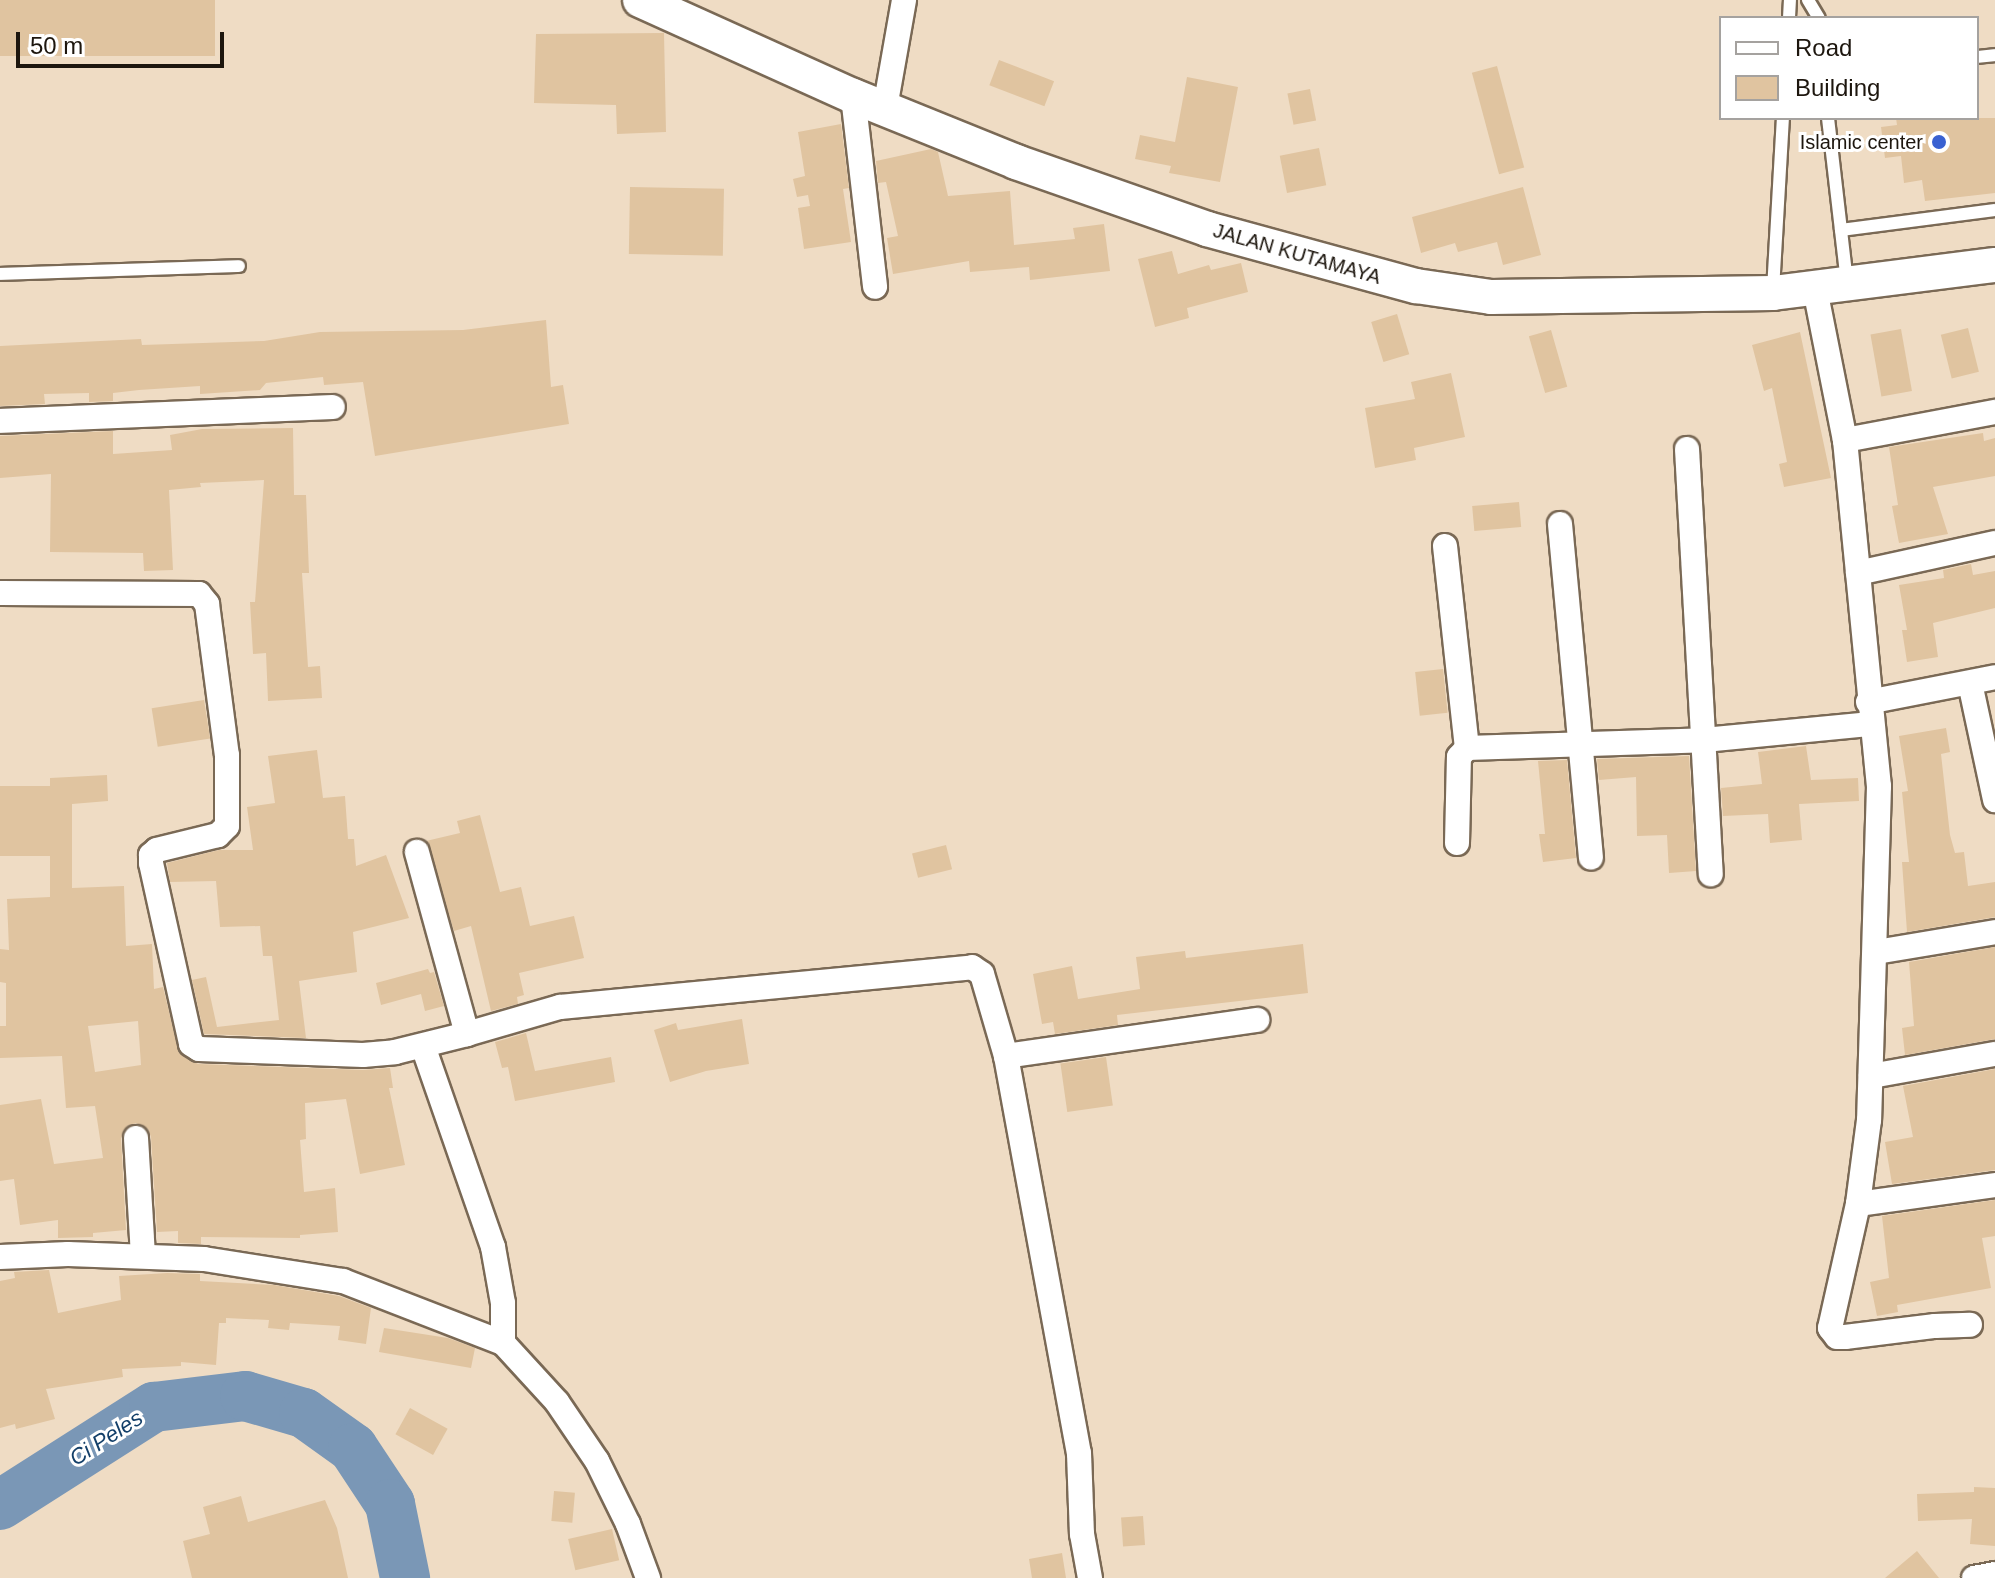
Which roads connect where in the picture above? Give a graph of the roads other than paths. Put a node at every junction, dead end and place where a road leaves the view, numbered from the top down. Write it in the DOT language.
graph roads {
  1 [pos="640,0"];
  2 [pos="904,0"];
  3 [pos="853,96"];
  4 [pos="885,108"];
  5 [pos="1783,120"];
  6 [pos="1828,120"];
  7 [pos="1995,210"];
  8 [pos="1841,230"];
  9 [pos="1995,265"];
  10 [pos="239,266"];
  11 [pos="0,274"];
  12 [pos="875,287"];
  13 [pos="1831,287"];
  14 [pos="1773,293"];
  15 [pos="333,407"];
  16 [pos="1995,412"];
  17 [pos="0,421"];
  18 [pos="1845,440"];
  19 [pos="1687,449"];
  20 [pos="1560,524"];
  21 [pos="1995,543"];
  22 [pos="1445,546"];
  23 [pos="1858,573"];
  24 [pos="0,593"];
  25 [pos="1995,677"];
  26 [pos="1970,683"];
  27 [pos="1870,713"];
  28 [pos="1704,740"];
  29 [pos="1581,742"];
  30 [pos="1467,748"];
  31 [pos="1995,800"];
  32 [pos="1457,843"];
  33 [pos="417,852"];
  34 [pos="1591,858"];
  35 [pos="1711,874"];
  36 [pos="1995,932"];
  37 [pos="1876,952"];
  38 [pos="1257,1020"];
  39 [pos="467,1034"];
  40 [pos="423,1046"];
  41 [pos="1995,1054"];
  42 [pos="1006,1056"];
  43 [pos="1871,1076"];
  44 [pos="136,1138"];
  45 [pos="1995,1185"];
  46 [pos="1858,1204"];
  47 [pos="143,1256"];
  48 [pos="0,1257"];
  49 [pos="1970,1325"];
  50 [pos="503,1343"];
  51 [pos="1995,1574"];
  52 [pos="648,1578"];
  53 [pos="1090,1578"];
  54 [pos="1974,1578"];
  1 -- 3 [label="main road, JALAN KUTAMAYA"];
  2 -- 4 [label="street"];
  3 -- 4 [label="main road, JALAN KUTAMAYA"];
  3 -- 12 [label="street"];
  4 -- 14 [label="main road, JALAN KUTAMAYA"];
  5 -- 14 [label="lane"];
  6 -- 8 [label="lane"];
  7 -- 8 [label="lane"];
  8 -- 13 [label="lane"];
  9 -- 13 [label="main road, JALAN KUTAMAYA"];
  10 -- 11 [label="lane"];
  13 -- 14 [label="main road, JALAN KUTAMAYA"];
  13 -- 18 [label="street"];
  15 -- 17 [label="street"];
  16 -- 18 [label="street"];
  18 -- 23 [label="street"];
  19 -- 28 [label="street"];
  20 -- 29 [label="street"];
  21 -- 23 [label="street"];
  22 -- 30 [label="street"];
  23 -- 27 [label="street"];
  24 -- 40 [label="street"];
  25 -- 26 [label="street"];
  26 -- 27 [label="street"];
  26 -- 31 [label="street"];
  27 -- 28 [label="street"];
  27 -- 37 [label="street"];
  28 -- 29 [label="street"];
  28 -- 35 [label="street"];
  29 -- 30 [label="street"];
  29 -- 34 [label="street"];
  30 -- 32 [label="street"];
  33 -- 39 [label="street"];
  36 -- 37 [label="street"];
  37 -- 43 [label="street"];
  38 -- 42 [label="street"];
  39 -- 40 [label="street"];
  39 -- 42 [label="street"];
  40 -- 50 [label="street"];
  41 -- 43 [label="street"];
  42 -- 53 [label="street"];
  43 -- 46 [label="street"];
  44 -- 47 [label="street"];
  45 -- 46 [label="street"];
  46 -- 49 [label="street"];
  47 -- 48 [label="street"];
  47 -- 50 [label="street"];
  50 -- 52 [label="street"];
  51 -- 54 [label="street"];
}
